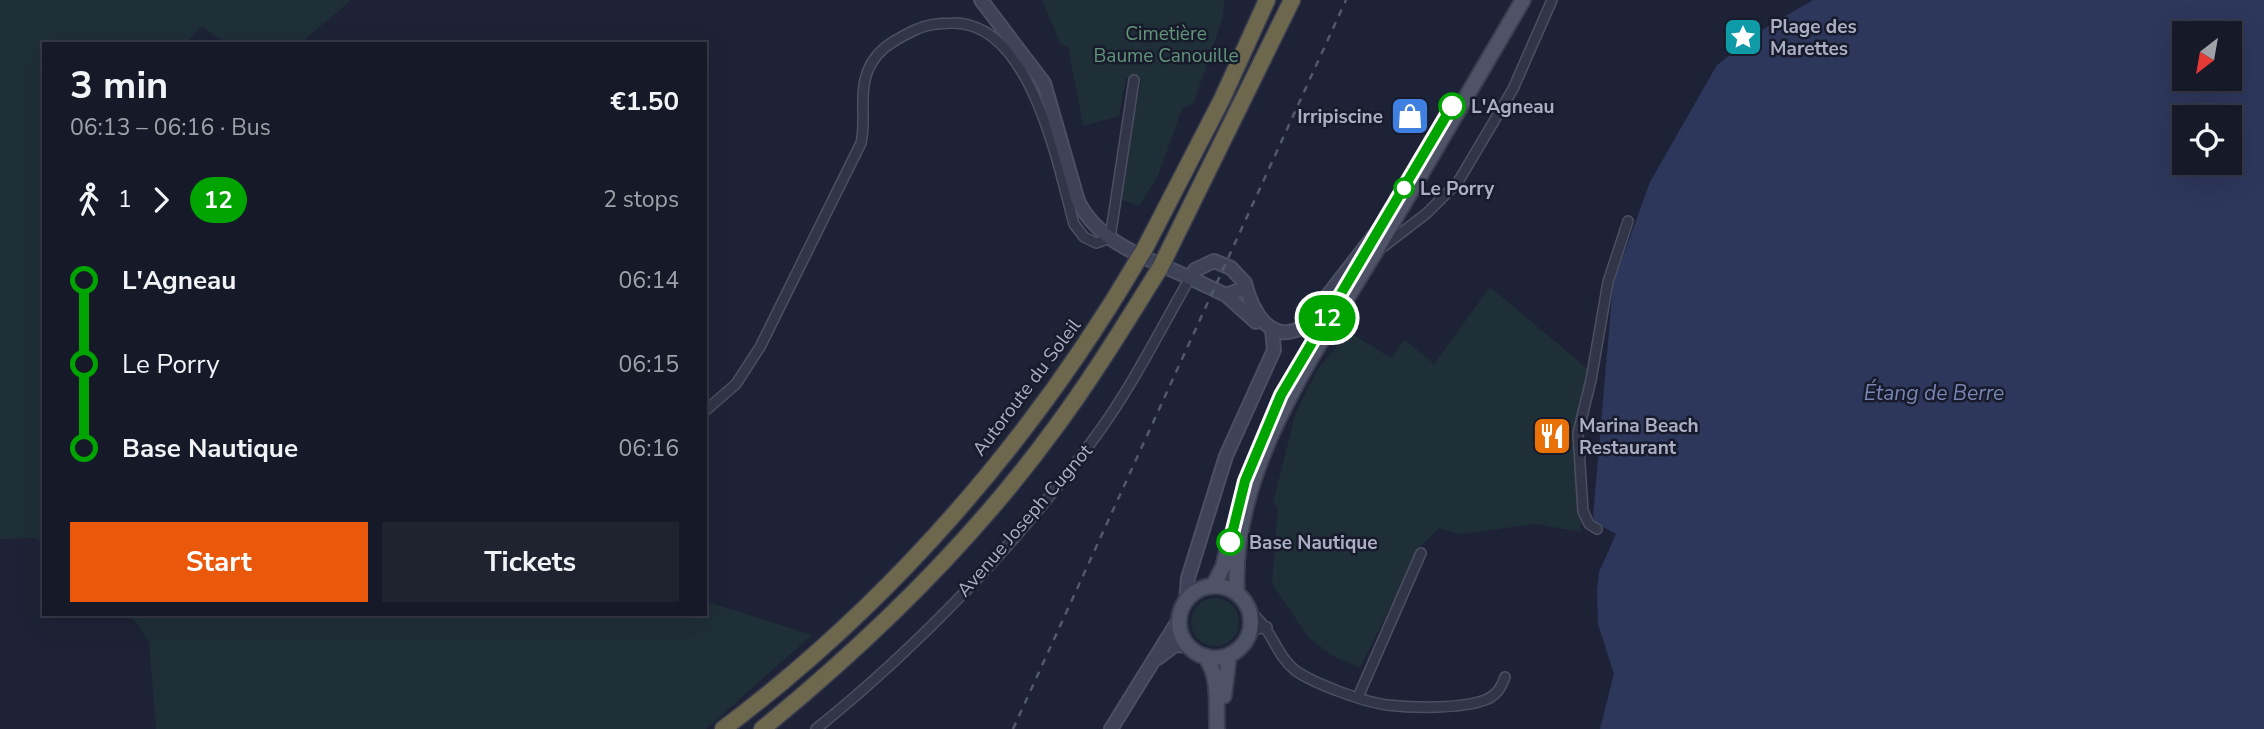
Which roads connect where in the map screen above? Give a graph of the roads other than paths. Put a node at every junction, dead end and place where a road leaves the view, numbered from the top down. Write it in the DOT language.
graph roads {
  1 [pos="981,0"];
  2 [pos="1267,0"];
  3 [pos="1292,0"];
  4 [pos="1514,0"];
  5 [pos="1522,0"];
  6 [pos="1552,0"];
  7 [pos="1134,80"];
  8 [pos="1628,221"];
  9 [pos="1380,228"];
  10 [pos="1110,238"];
  11 [pos="1366,268"];
  12 [pos="1190,278"];
  13 [pos="1245,283"];
  14 [pos="1226,295"];
  15 [pos="1272,330"];
  16 [pos="1272,356"];
  17 [pos="707,409"];
  18 [pos="1597,529"];
  19 [pos="1421,553"];
  20 [pos="1188,578"];
  21 [pos="1206,587"];
  22 [pos="1237,593"];
  23 [pos="1186,601"];
  24 [pos="1250,612"];
  25 [pos="1180,618"];
  26 [pos="1267,627"];
  27 [pos="1250,631"];
  28 [pos="1189,646"];
  29 [pos="1229,655"];
  30 [pos="1205,656"];
  31 [pos="1505,677"];
  32 [pos="1140,680"];
  33 [pos="1358,697"];
  34 [pos="723,729"];
  35 [pos="762,729"];
  36 [pos="816,729"];
  37 [pos="1111,729"];
  38 [pos="1217,729"];
  39 [pos="1224,729"];
  1 -- 10 [label="main road"];
  2 -- 34 [label="highway, Autoroute du Soleil"];
  3 -- 35 [label="highway"];
  4 -- 9 [label="main road"];
  5 -- 11 [label="main road"];
  6 -- 11 [label="street"];
  7 -- 10 [label="street"];
  8 -- 18 [label="street"];
  9 -- 15 [label="main road"];
  9 -- 21 [label="main road"];
  10 -- 12 [label="main road"];
  10 -- 17 [label="street"];
  11 -- 22 [label="main road"];
  12 -- 13 [label="main road"];
  12 -- 14 [label="main road"];
  12 -- 36 [label="street, Avenue Joseph Cugnot"];
  13 -- 14 [label="main road"];
  13 -- 15 [label="main road"];
  14 -- 16 [label="main road"];
  15 -- 16 [label="main road"];
  16 -- 20 [label="main road"];
  19 -- 33 [label="street"];
  20 -- 21 [label="main road"];
  20 -- 23 [label="main road"];
  21 -- 22 [label="main road"];
  21 -- 23 [label="main road"];
  22 -- 24 [label="main road"];
  23 -- 25 [label="main road"];
  24 -- 26 [label="street"];
  24 -- 27 [label="main road"];
  25 -- 28 [label="main road"];
  25 -- 32 [label="main road"];
  26 -- 27 [label="street"];
  26 -- 33 [label="street"];
  27 -- 29 [label="main road"];
  28 -- 30 [label="main road"];
  28 -- 32 [label="main road"];
  29 -- 30 [label="main road"];
  29 -- 39 [label="main road"];
  30 -- 38 [label="main road"];
  31 -- 33 [label="street"];
  32 -- 37 [label="main road"];
}
